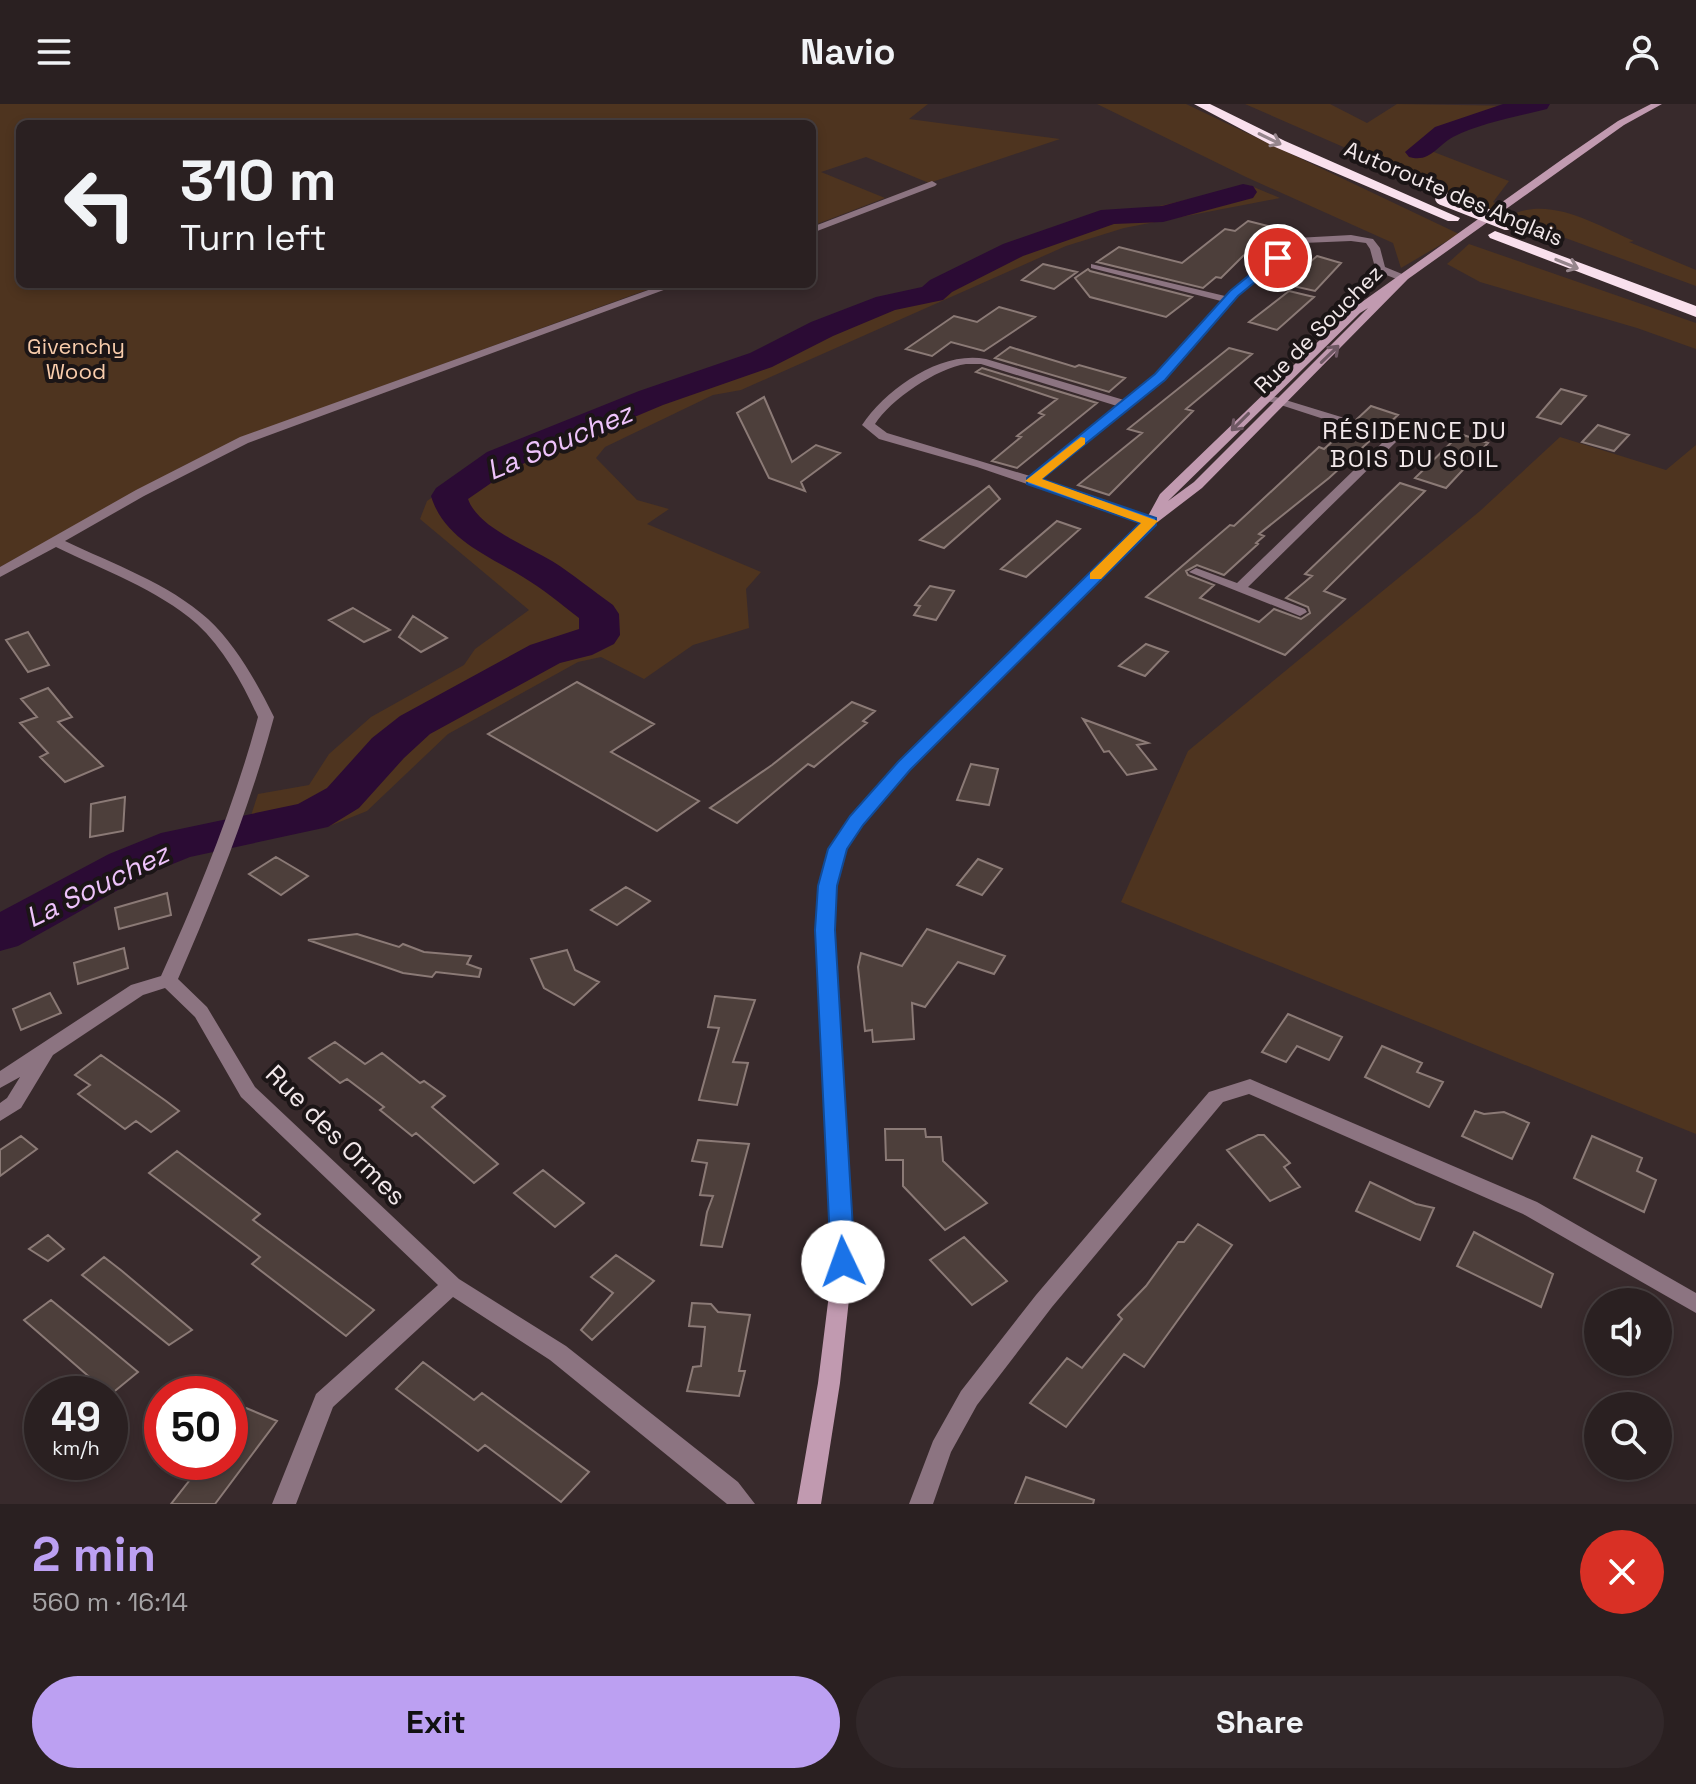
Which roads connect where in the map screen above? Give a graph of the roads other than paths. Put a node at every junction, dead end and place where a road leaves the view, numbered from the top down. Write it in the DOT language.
graph roads {
  1 [pos="1200,104"];
  2 [pos="1231,104"];
  3 [pos="1658,104"];
  4 [pos="1270,122"];
  5 [pos="1296,134"];
  6 [pos="932,184"];
  7 [pos="816,228"];
  8 [pos="1500,229"];
  9 [pos="1095,266"];
  10 [pos="1380,269"];
  11 [pos="1403,278"];
  12 [pos="664,288"];
  13 [pos="1374,298"];
  14 [pos="1696,298"];
  15 [pos="1228,300"];
  16 [pos="1696,312"];
  17 [pos="1266,397"];
  18 [pos="1281,401"];
  19 [pos="1124,404"];
  20 [pos="1032,481"];
  21 [pos="1150,521"];
  22 [pos="57,542"];
  23 [pos="1196,572"];
  24 [pos="0,573"];
  25 [pos="1239,588"];
  26 [pos="1300,612"];
  27 [pos="168,980"];
  28 [pos="46,1051"];
  29 [pos="0,1081"];
  30 [pos="0,1114"];
  31 [pos="452,1285"];
  32 [pos="1696,1304"];
  33 [pos="284,1504"];
  34 [pos="743,1504"];
  35 [pos="809,1504"];
  36 [pos="921,1504"];
  1 -- 8 [label="highway, Autoroute des Anglais, one-way"];
  2 -- 4 [label="highway"];
  3 -- 11 [label="main road"];
  5 -- 8 [label="highway, Autoroute des Anglais, bridge"];
  6 -- 7 [label="street"];
  8 -- 14 [label="highway, Autoroute des Anglais"];
  8 -- 16 [label="highway, Autoroute des Anglais, one-way"];
  9 -- 15 [label="street"];
  10 -- 11 [label="street"];
  10 -- 13 [label="street"];
  10 -- 15 [label="street"];
  11 -- 13 [label="main road, Rue de Souchez"];
  18 -- 11 [label="main road, Rue de Souchez, one-way"];
  12 -- 22 [label="street"];
  13 -- 17 [label="main road, Rue de Souchez"];
  15 -- 19 [label="street"];
  17 -- 18 [label="street"];
  17 -- 21 [label="main road, Rue de Souchez, one-way"];
  18 -- 21 [label="main road, Rue de Souchez"];
  18 -- 25 [label="street"];
  19 -- 20 [label="street"];
  19 -- 20 [label="street"];
  20 -- 21 [label="street"];
  21 -- 35 [label="main road, Rue de Souchez"];
  22 -- 24 [label="street"];
  22 -- 27 [label="street"];
  23 -- 25 [label="street"];
  25 -- 26 [label="street"];
  27 -- 28 [label="street"];
  27 -- 31 [label="street, Rue des Ormes"];
  28 -- 29 [label="street"];
  28 -- 30 [label="street"];
  31 -- 33 [label="street"];
  31 -- 34 [label="street, Rue des Ormes"];
  32 -- 36 [label="street"];
}
